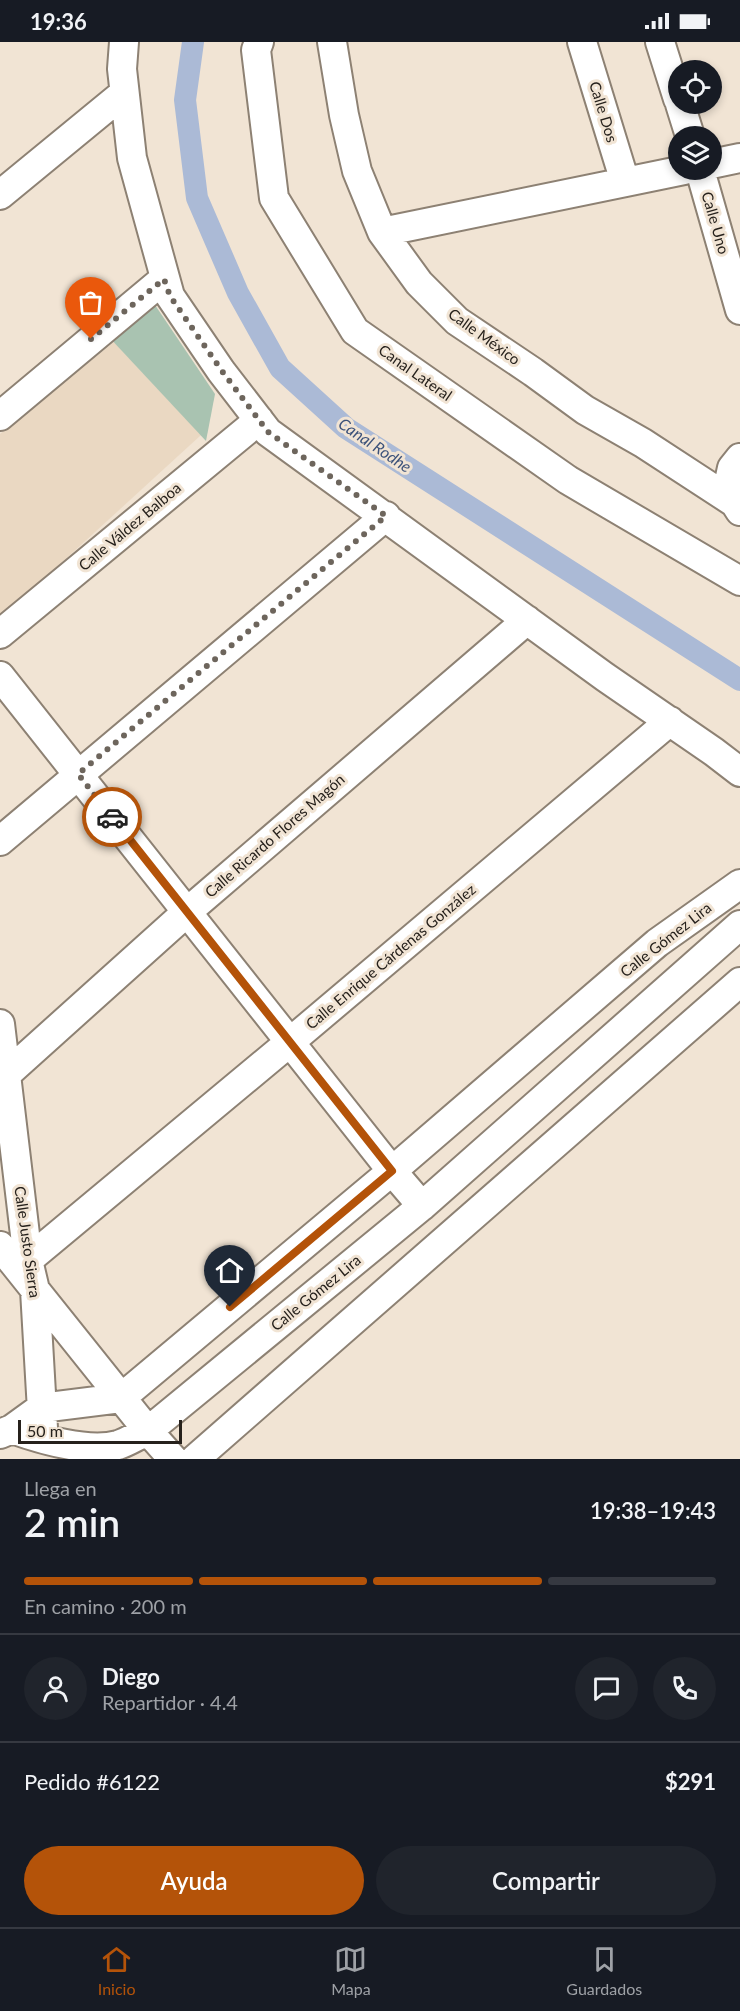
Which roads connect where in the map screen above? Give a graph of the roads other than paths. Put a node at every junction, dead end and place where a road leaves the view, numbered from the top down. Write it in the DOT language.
graph roads {
  1 [pos="123,42"];
  2 [pos="259,42"];
  3 [pos="332,42"];
  4 [pos="582,42"];
  5 [pos="660,42"];
  6 [pos="668,67"];
  7 [pos="124,93"];
  8 [pos="740,158"];
  9 [pos="722,162"];
  10 [pos="668,173"];
  11 [pos="703,180"];
  12 [pos="625,182"];
  13 [pos="0,195"];
  14 [pos="382,232"];
  15 [pos="164,279"];
  16 [pos="740,310"];
  17 [pos="0,416"];
  18 [pos="259,420"];
  19 [pos="740,458"];
  20 [pos="738,507"];
  21 [pos="386,516"];
  22 [pos="740,581"];
  23 [pos="527,620"];
  24 [pos="0,634"];
  25 [pos="0,676"];
  26 [pos="670,721"];
  27 [pos="740,772"];
  28 [pos="78,774"];
  29 [pos="0,841"];
  30 [pos="740,884"];
  31 [pos="187,912"];
  32 [pos="740,925"];
  33 [pos="740,981"];
  34 [pos="0,1024"];
  35 [pos="290,1042"];
  36 [pos="3,1077"];
  37 [pos="392,1171"];
  38 [pos="422,1206"];
  39 [pos="0,1246"];
  40 [pos="28,1260"];
  41 [pos="35,1290"];
  42 [pos="121,1398"];
  43 [pos="41,1408"];
  44 [pos="6,1431"];
  45 [pos="148,1431"];
  46 [pos="42,1450"];
  47 [pos="114,1459"];
  48 [pos="173,1459"];
  49 [pos="195,1459"];
  1 -- 7 [label="street"];
  2 -- 22 [label="street, Canal Lateral"];
  3 -- 14 [label="street, Calle México"];
  4 -- 12 [label="street, Calle Dos"];
  5 -- 6 [label="street"];
  7 -- 13 [label="street"];
  7 -- 15 [label="street"];
  8 -- 9 [label="street"];
  10 -- 12 [label="street"];
  11 -- 16 [label="street, Calle Uno"];
  12 -- 14 [label="street"];
  14 -- 20 [label="street, Calle México"];
  15 -- 17 [label="street"];
  15 -- 18 [label="street"];
  18 -- 21 [label="street"];
  18 -- 24 [label="street, Calle Váldez Balboa"];
  19 -- 20 [label="street"];
  21 -- 23 [label="street"];
  21 -- 28 [label="street"];
  23 -- 26 [label="street"];
  23 -- 31 [label="street, Calle Ricardo Flores Magón"];
  25 -- 28 [label="street"];
  26 -- 27 [label="street"];
  26 -- 35 [label="street, Calle Enrique Cárdenas González"];
  28 -- 29 [label="street"];
  28 -- 31 [label="street"];
  30 -- 37 [label="street, Calle Gómez Lira"];
  31 -- 35 [label="street"];
  31 -- 36 [label="street, Calle Ricardo Flores Magón"];
  32 -- 38 [label="street, Calle Gómez Lira"];
  33 -- 49 [label="street"];
  34 -- 36 [label="street, Calle Justo Sierra"];
  35 -- 37 [label="street"];
  35 -- 40 [label="street, Calle Enrique Cárdenas González"];
  36 -- 40 [label="street, Calle Justo Sierra"];
  37 -- 38 [label="street"];
  37 -- 42 [label="street, Calle Gómez Lira"];
  38 -- 45 [label="street, Calle Gómez Lira"];
  39 -- 41 [label="street"];
  40 -- 41 [label="street, Calle Justo Sierra"];
  41 -- 42 [label="street"];
  41 -- 43 [label="street, Calle Justo Sierra"];
  42 -- 43 [label="street, Calle Gómez Lira"];
  42 -- 45 [label="street"];
  43 -- 44 [label="street, Calle Gómez Lira"];
  43 -- 46 [label="street, Calle Justo Sierra"];
  44 -- 46 [label="street, Calle Gómez Lira"];
  45 -- 46 [label="street, Calle Gómez Lira"];
  45 -- 47 [label="street"];
  45 -- 48 [label="street"];
}
